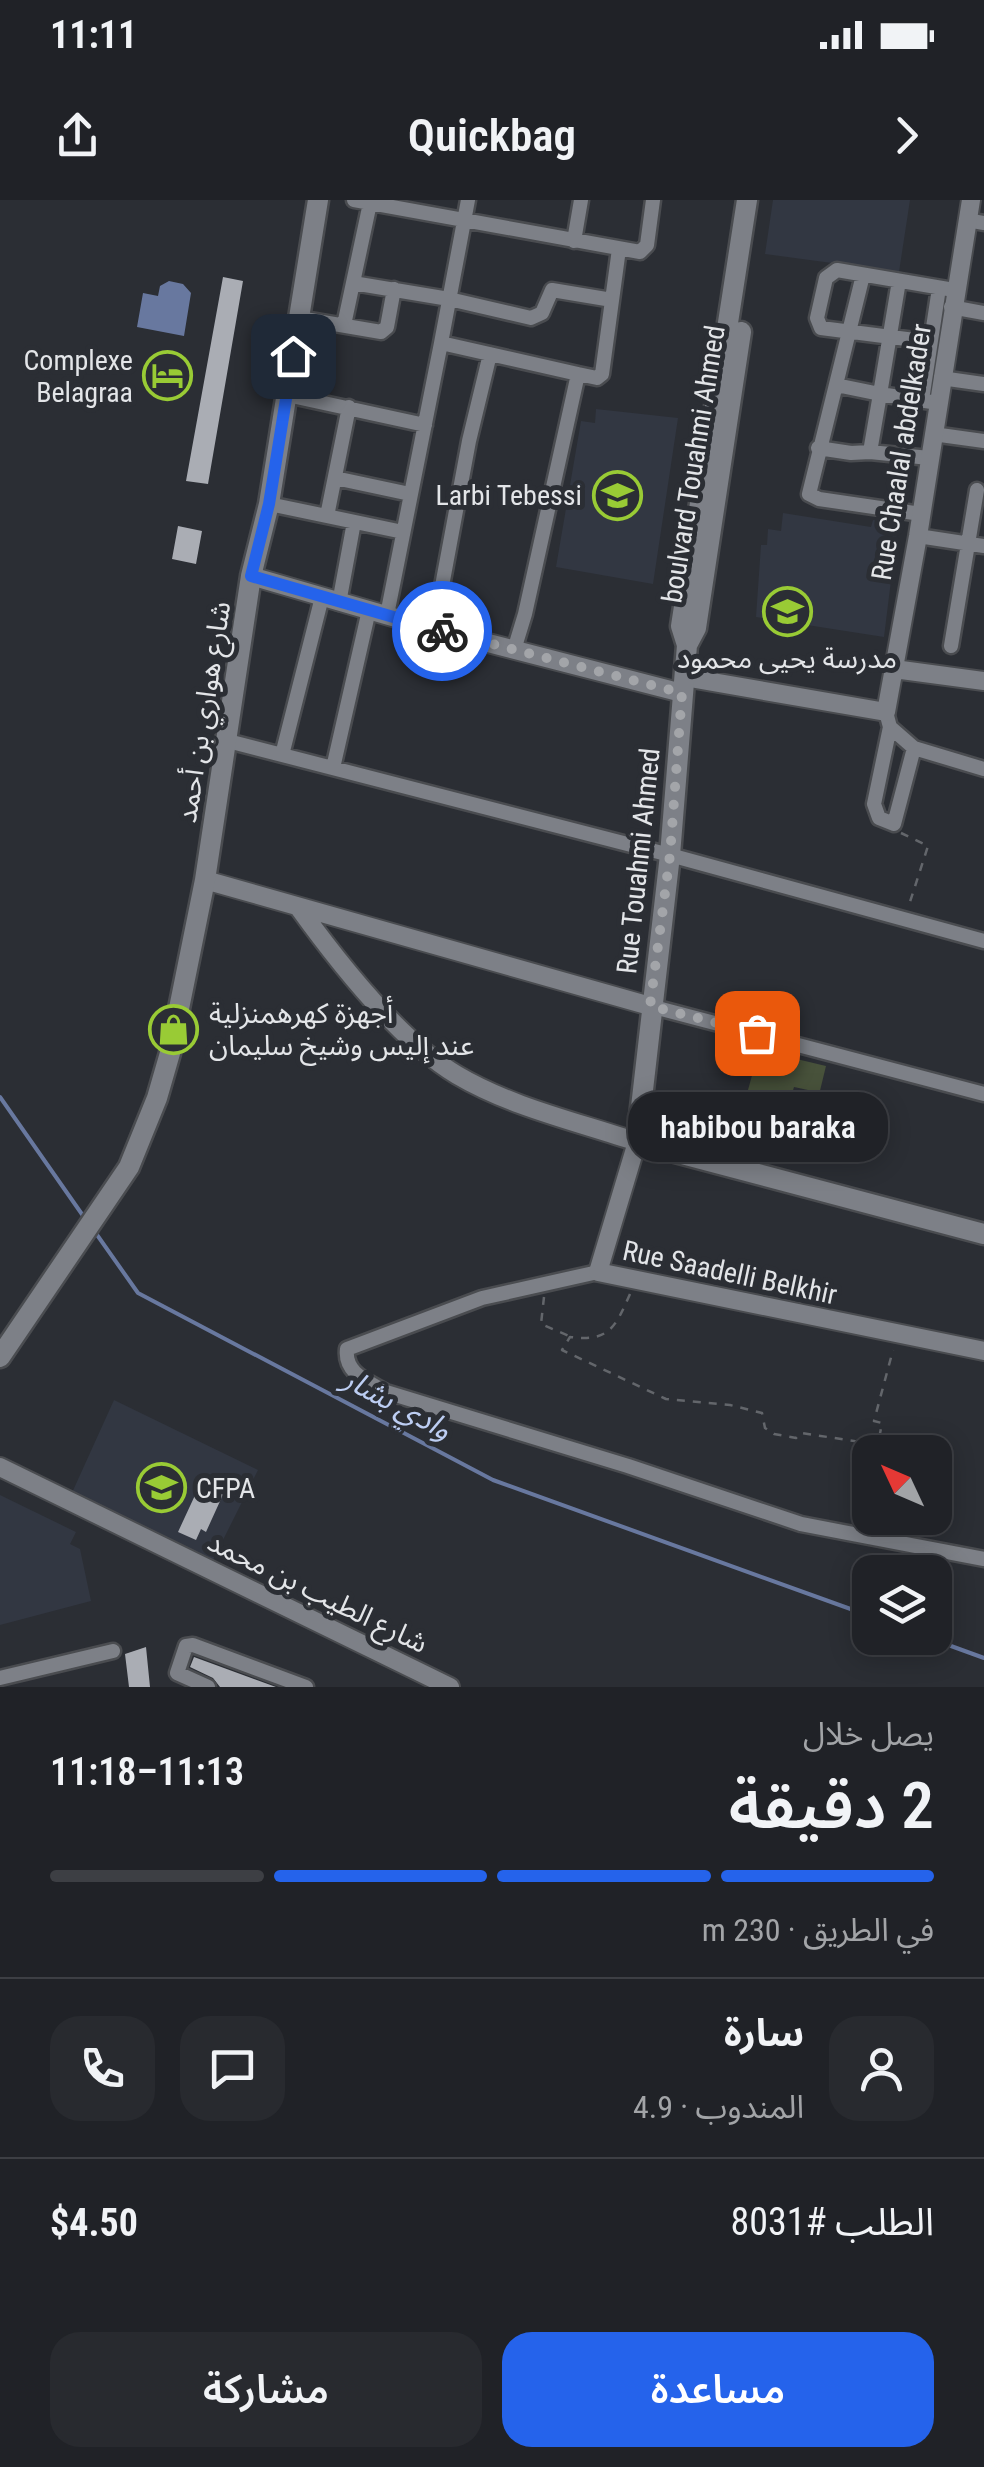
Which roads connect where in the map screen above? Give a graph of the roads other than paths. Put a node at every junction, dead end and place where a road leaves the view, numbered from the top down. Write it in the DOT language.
graph roads {
  1 [pos="318,200"];
  2 [pos="354,200"];
  3 [pos="468,200"];
  4 [pos="581,200"];
  5 [pos="654,200"];
  6 [pos="746,200"];
  7 [pos="759,200"];
  8 [pos="970,200"];
  9 [pos="370,203"];
  10 [pos="406,204"];
  11 [pos="464,221"];
  12 [pos="976,222"];
  13 [pos="574,241"];
  14 [pos="619,250"];
  15 [pos="863,275"];
  16 [pos="899,282"];
  17 [pos="354,283"];
  18 [pos="394,289"];
  19 [pos="948,295"];
  20 [pos="449,299"];
  21 [pos="612,300"];
  22 [pos="984,313"];
  23 [pos="298,318"];
  24 [pos="344,325"];
  25 [pos="849,333"];
  26 [pos="889,338"];
  27 [pos="930,342"];
  28 [pos="441,343"];
  29 [pos="490,354"];
  30 [pos="578,374"];
  31 [pos="941,378"];
  32 [pos="984,384"];
  33 [pos="836,386"];
  34 [pos="880,394"];
  35 [pos="287,395"];
  36 [pos="930,402"];
  37 [pos="349,407"];
  38 [pos="425,426"];
  39 [pos="933,434"];
  40 [pos="984,441"];
  41 [pos="818,448"];
  42 [pos="870,452"];
  43 [pos="929,458"];
  44 [pos="335,478"];
  45 [pos="977,490"];
  46 [pos="410,494"];
  47 [pos="269,504"];
  48 [pos="921,514"];
  49 [pos="327,516"];
  50 [pos="354,522"];
  51 [pos="403,532"];
  52 [pos="918,536"];
  53 [pos="967,543"];
  54 [pos="984,546"];
  55 [pos="251,576"];
  56 [pos="331,600"];
  57 [pos="378,612"];
  58 [pos="434,629"];
  59 [pos="687,644"];
  60 [pos="951,646"];
  61 [pos="514,650"];
  62 [pos="894,669"];
  63 [pos="984,681"];
  64 [pos="683,685"];
  65 [pos="888,719"];
  66 [pos="224,740"];
  67 [pos="914,748"];
  68 [pos="282,755"];
  69 [pos="333,768"];
  70 [pos="984,769"];
  71 [pos="670,855"];
  72 [pos="204,880"];
  73 [pos="299,908"];
  74 [pos="984,941"];
  75 [pos="650,1006"];
  76 [pos="984,1094"];
  77 [pos="637,1142"];
  78 [pos="984,1234"];
  79 [pos="598,1272"];
  80 [pos="984,1351"];
  81 [pos="0,1358"];
  82 [pos="0,1468"];
  83 [pos="984,1559"];
  84 [pos="113,1651"];
  85 [pos="0,1678"];
  86 [pos="208,1687"];
  87 [pos="306,1687"];
  88 [pos="450,1687"];
  1 -- 23 [label="main road, شارع هواري بن أحمد"];
  2 -- 9 [label="street"];
  3 -- 11 [label="street"];
  4 -- 13 [label="street"];
  5 -- 14 [label="street"];
  6 -- 59 [label="main road, boulvard Touahmi Ahmed"];
  7 -- 59 [label="main road, boulvard Touahmi Ahmed"];
  8 -- 12 [label="street, Rue Chaalal abdelkader"];
  9 -- 10 [label="street"];
  9 -- 17 [label="street"];
  10 -- 11 [label="street"];
  11 -- 13 [label="street"];
  11 -- 20 [label="street"];
  12 -- 19 [label="street, Rue Chaalal abdelkader"];
  13 -- 14 [label="street"];
  14 -- 21 [label="street"];
  15 -- 16 [label="street"];
  15 -- 25 [label="street"];
  15 -- 25 [label="street"];
  16 -- 19 [label="street"];
  16 -- 26 [label="street"];
  17 -- 18 [label="street"];
  17 -- 24 [label="street"];
  18 -- 20 [label="street"];
  18 -- 24 [label="street"];
  19 -- 22 [label="street"];
  19 -- 27 [label="street"];
  19 -- 31 [label="street, Rue Chaalal abdelkader"];
  20 -- 21 [label="street"];
  20 -- 28 [label="street"];
  21 -- 30 [label="street"];
  23 -- 24 [label="street"];
  23 -- 35 [label="main road, شارع هواري بن أحمد"];
  25 -- 26 [label="street"];
  25 -- 33 [label="street"];
  26 -- 27 [label="street"];
  26 -- 34 [label="street"];
  27 -- 36 [label="street"];
  28 -- 29 [label="street"];
  28 -- 38 [label="street"];
  29 -- 30 [label="street"];
  29 -- 58 [label="street"];
  30 -- 61 [label="street"];
  31 -- 32 [label="street"];
  31 -- 36 [label="street, Rue Chaalal abdelkader"];
  33 -- 34 [label="street"];
  33 -- 41 [label="street"];
  34 -- 36 [label="street"];
  34 -- 42 [label="street"];
  35 -- 37 [label="street"];
  35 -- 47 [label="main road, شارع هواري بن أحمد"];
  36 -- 39 [label="street, Rue Chaalal abdelkader"];
  37 -- 38 [label="street"];
  37 -- 44 [label="street"];
  38 -- 46 [label="street"];
  39 -- 40 [label="street"];
  39 -- 43 [label="street, Rue Chaalal abdelkader"];
  41 -- 42 [label="street"];
  41 -- 48 [label="street"];
  42 -- 43 [label="street"];
  43 -- 48 [label="street, Rue Chaalal abdelkader"];
  44 -- 46 [label="street"];
  44 -- 49 [label="street"];
  45 -- 53 [label="street"];
  46 -- 51 [label="street"];
  47 -- 49 [label="street"];
  47 -- 55 [label="main road, شارع هواري بن أحمد"];
  48 -- 52 [label="street, Rue Chaalal abdelkader"];
  49 -- 50 [label="street"];
  50 -- 51 [label="street"];
  50 -- 56 [label="street"];
  51 -- 57 [label="street"];
  52 -- 53 [label="street"];
  52 -- 62 [label="street, Rue Chaalal abdelkader"];
  53 -- 54 [label="street"];
  53 -- 60 [label="street"];
  55 -- 56 [label="street"];
  55 -- 66 [label="main road, شارع هواري بن أحمد"];
  56 -- 57 [label="street"];
  56 -- 68 [label="street"];
  57 -- 58 [label="street"];
  57 -- 69 [label="street"];
  58 -- 61 [label="street"];
  59 -- 64 [label="main road, Rue Touahmi Ahmed"];
  61 -- 64 [label="street"];
  62 -- 63 [label="street"];
  62 -- 65 [label="street, Rue Chaalal abdelkader"];
  64 -- 65 [label="street"];
  64 -- 71 [label="main road, Rue Touahmi Ahmed"];
  65 -- 67 [label="street"];
  65 -- 67 [label="street"];
  66 -- 68 [label="street"];
  66 -- 72 [label="main road, شارع هواري بن أحمد"];
  67 -- 70 [label="street"];
  68 -- 69 [label="street"];
  69 -- 71 [label="street"];
  71 -- 74 [label="street"];
  71 -- 75 [label="main road, Rue Touahmi Ahmed"];
  72 -- 73 [label="street"];
  72 -- 81 [label="main road, شارع هواري بن أحمد"];
  73 -- 75 [label="street"];
  73 -- 77 [label="street"];
  75 -- 76 [label="street"];
  75 -- 77 [label="main road, Rue Touahmi Ahmed"];
  77 -- 78 [label="main road"];
  77 -- 79 [label="street, Rue Saadelli Belkhir"];
  79 -- 80 [label="street, Rue Saadelli Belkhir"];
  79 -- 83 [label="street"];
  82 -- 88 [label="street, شارع الطيب بن محمد"];
  84 -- 85 [label="street"];
  86 -- 87 [label="street"];
}
